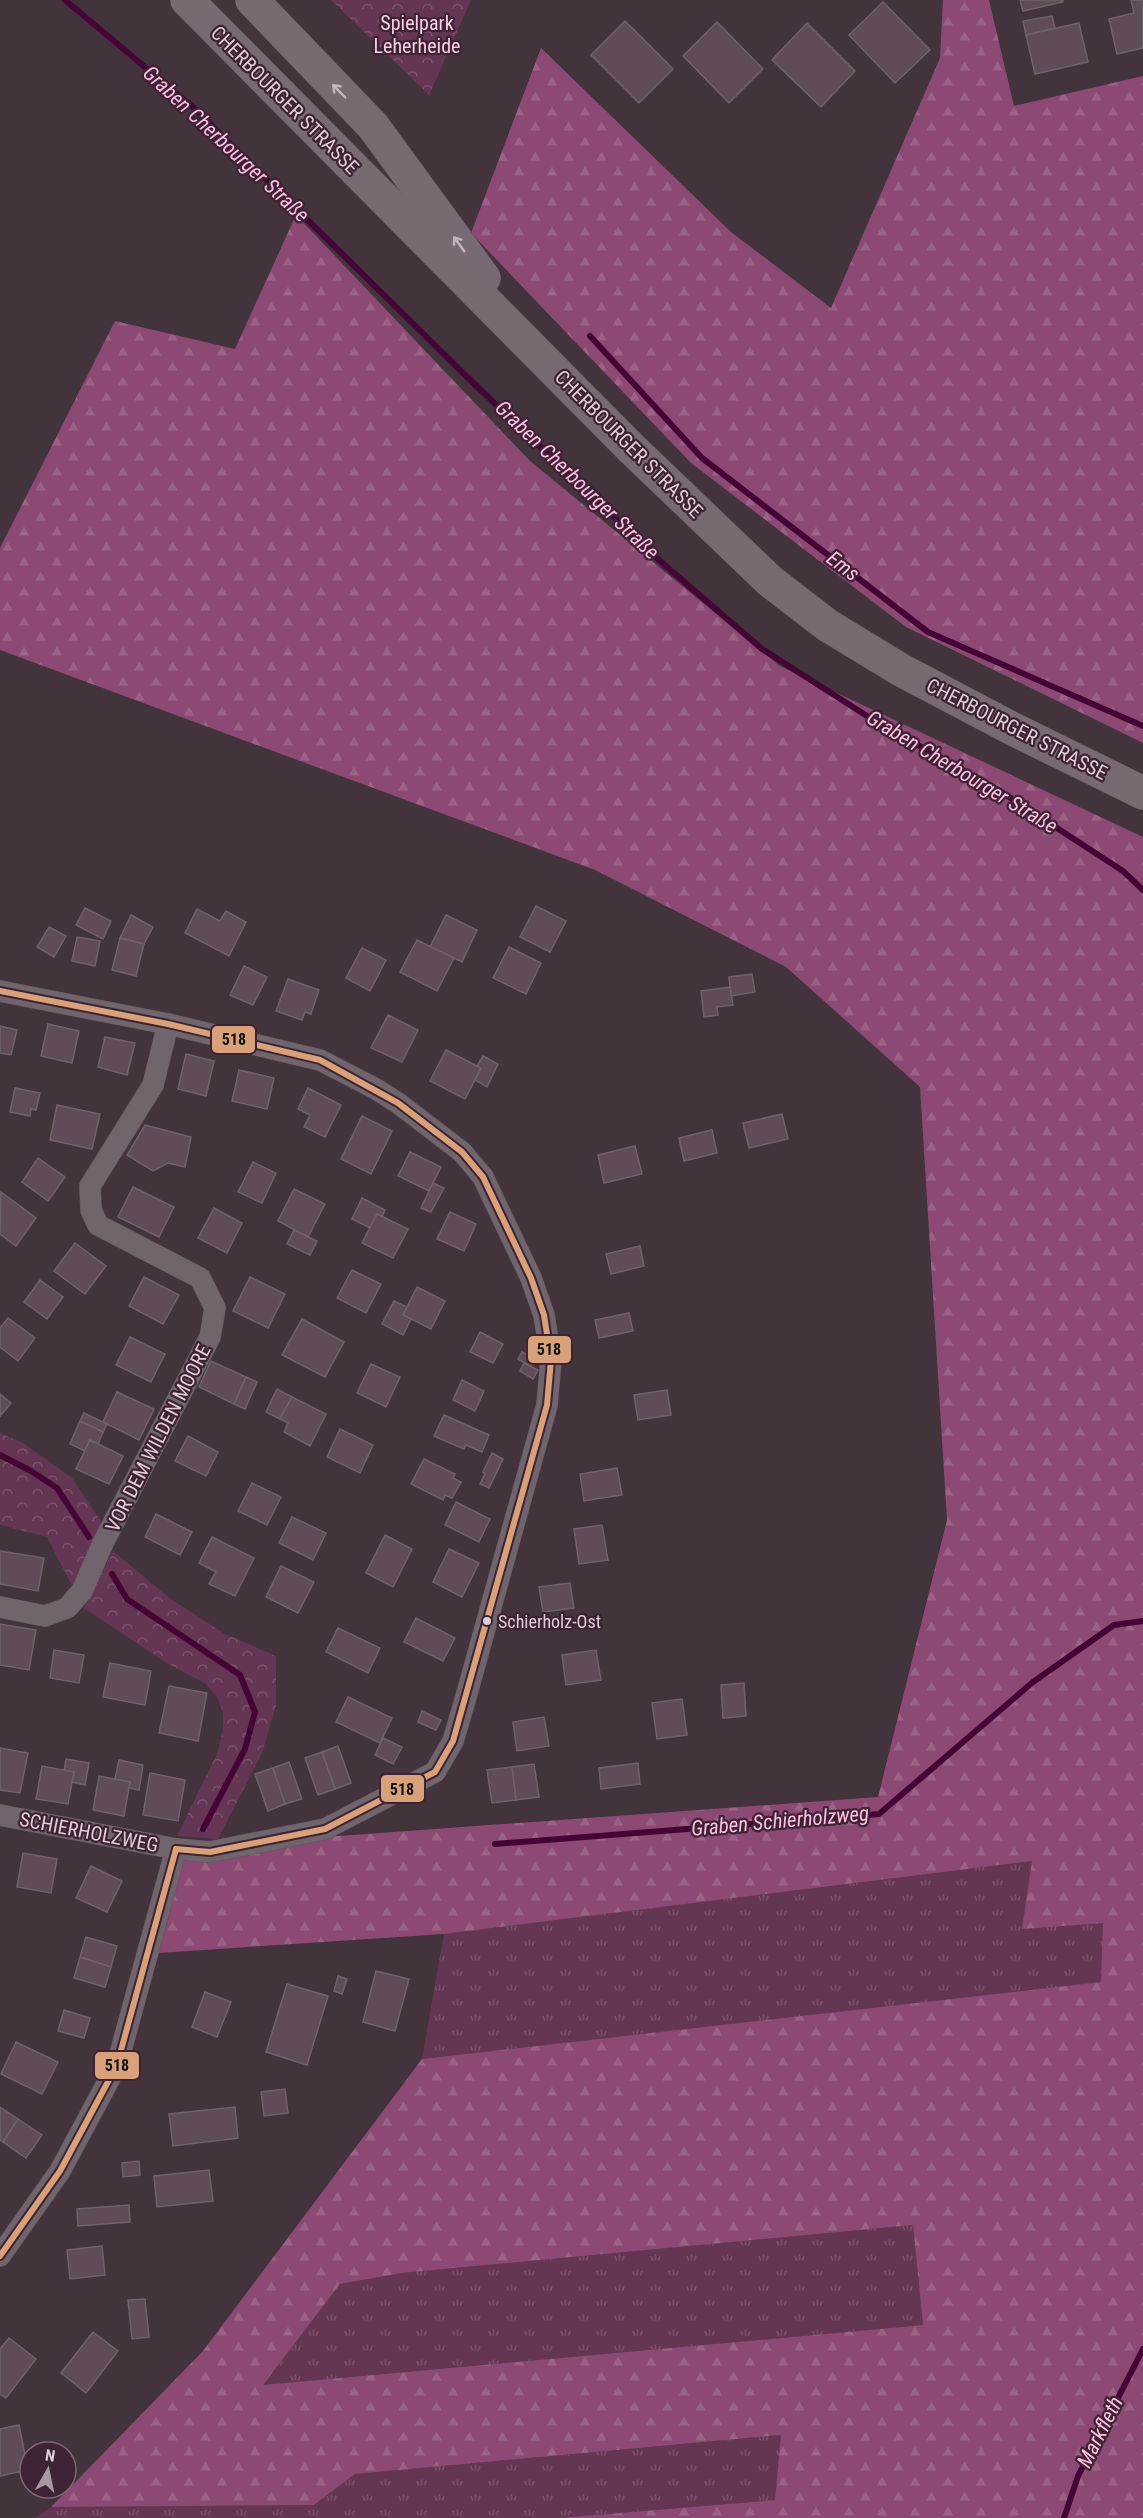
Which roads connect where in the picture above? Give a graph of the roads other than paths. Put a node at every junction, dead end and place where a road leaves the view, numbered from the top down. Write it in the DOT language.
graph roads {
  1 [pos="252,0"];
  2 [pos="189,5"];
  3 [pos="544,359"];
  4 [pos="1143,793"];
  5 [pos="0,990"];
  6 [pos="168,1024"];
  7 [pos="0,1607"];
  8 [pos="0,1815"];
  9 [pos="176,1849"];
  10 [pos="0,2256"];
  3 -- 1 [label="main road, one-way"];
  2 -- 3 [label="main road, CHERBOURGER STRASSE"];
  3 -- 4 [label="main road, CHERBOURGER STRASSE"];
  5 -- 6 [label="street, SCHIERHOLZWEG"];
  6 -- 7 [label="street, VOR DEM WILDEN MOORE"];
  6 -- 9 [label="street, SCHIERHOLZWEG"];
  8 -- 9 [label="street, SCHIERHOLZWEG"];
  9 -- 10 [label="street"];
}
